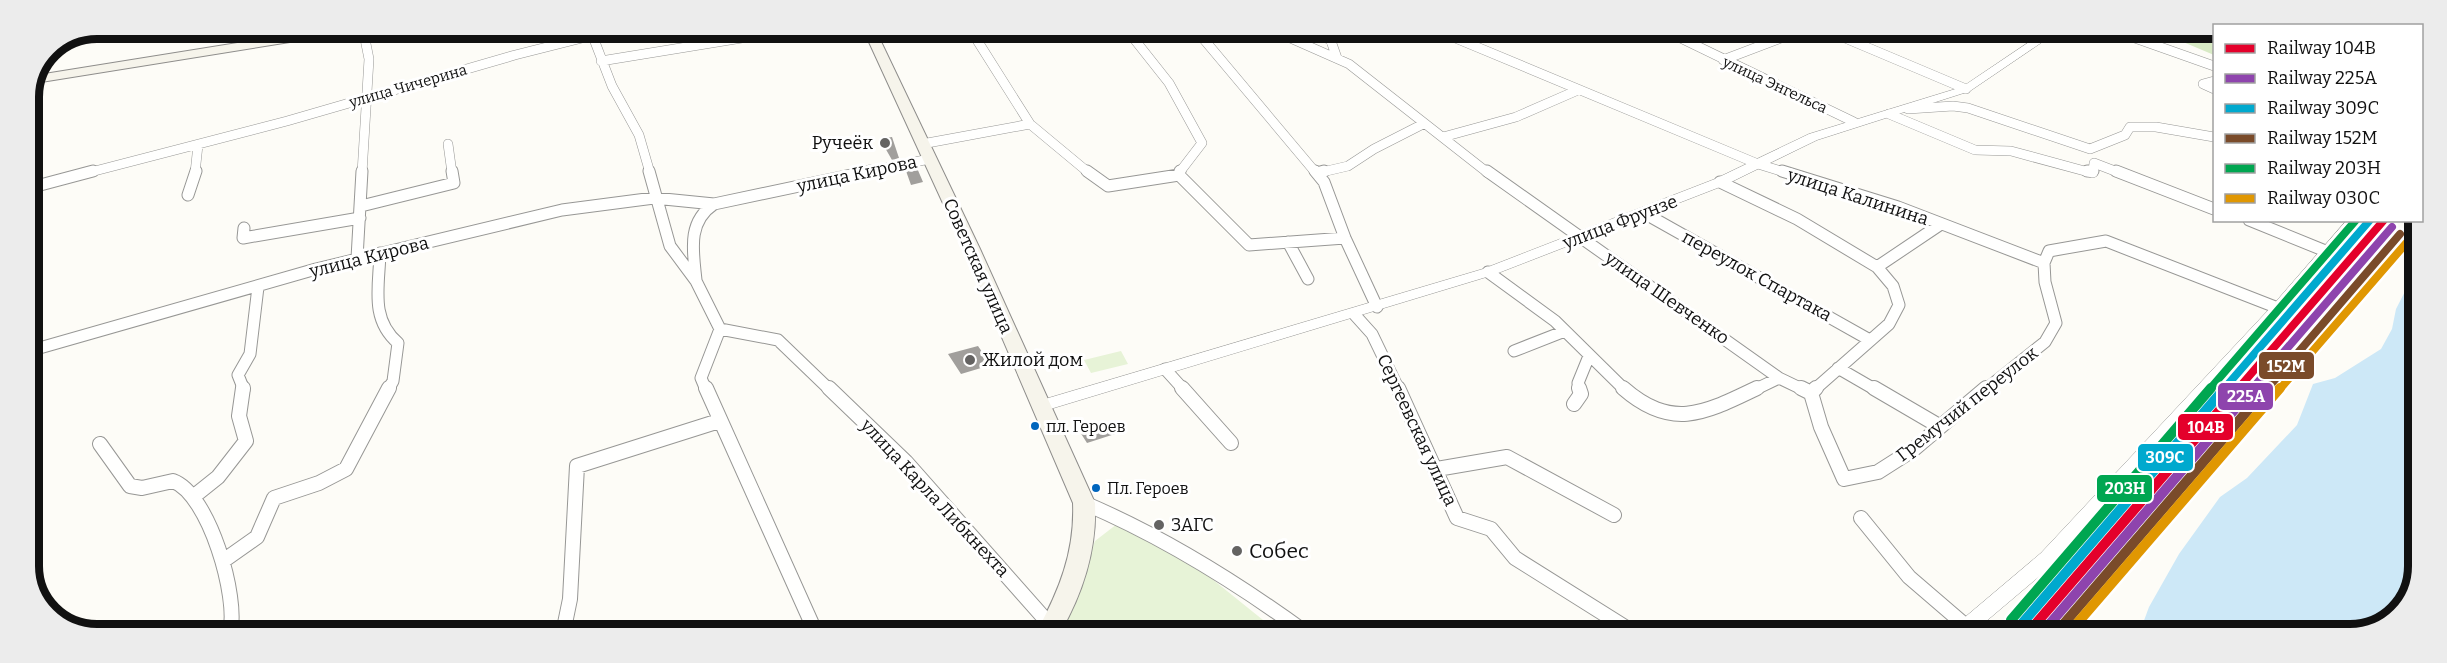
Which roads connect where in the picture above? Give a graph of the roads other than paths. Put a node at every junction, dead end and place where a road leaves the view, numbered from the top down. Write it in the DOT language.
graph roads {
  1 [pos="284,39"];
  2 [pos="365,39"];
  3 [pos="568,39"];
  4 [pos="594,39"];
  5 [pos="736,39"];
  6 [pos="874,39"];
  7 [pos="976,39"];
  8 [pos="1135,39"];
  9 [pos="1204,39"];
  10 [pos="1294,39"];
  11 [pos="1328,39"];
  12 [pos="1457,39"];
  13 [pos="1682,39"];
  14 [pos="1779,39"];
  15 [pos="1847,39"];
  16 [pos="2041,39"];
  17 [pos="2140,39"];
  18 [pos="1337,57"];
  19 [pos="1723,60"];
  20 [pos="601,61"];
  21 [pos="2213,66"];
  22 [pos="42,78"];
  23 [pos="2213,81"];
  24 [pos="1966,89"];
  25 [pos="2213,89"];
  26 [pos="1578,90"];
  27 [pos="367,99"];
  28 [pos="1908,108"];
  29 [pos="1889,114"];
  30 [pos="1854,122"];
  31 [pos="1424,123"];
  32 [pos="1030,124"];
  33 [pos="1443,137"];
  34 [pos="2213,137"];
  35 [pos="448,144"];
  36 [pos="198,145"];
  37 [pos="2090,149"];
  38 [pos="925,152"];
  39 [pos="2094,163"];
  40 [pos="1758,164"];
  41 [pos="1317,173"];
  42 [pos="1179,175"];
  43 [pos="1720,182"];
  44 [pos="39,185"];
  45 [pos="189,195"];
  46 [pos="656,197"];
  47 [pos="714,204"];
  48 [pos="361,206"];
  49 [pos="2213,209"];
  50 [pos="1644,213"];
  51 [pos="360,218"];
  52 [pos="2254,222"];
  53 [pos="2353,222"];
  54 [pos="1941,224"];
  55 [pos="244,228"];
  56 [pos="1581,237"];
  57 [pos="1345,238"];
  58 [pos="1288,242"];
  59 [pos="380,252"];
  60 [pos="2328,252"];
  61 [pos="357,258"];
  62 [pos="2044,263"];
  63 [pos="1877,267"];
  64 [pos="1488,272"];
  65 [pos="1308,279"];
  66 [pos="696,281"];
  67 [pos="258,287"];
  68 [pos="1377,307"];
  69 [pos="2278,308"];
  70 [pos="1354,314"];
  71 [pos="720,329"];
  72 [pos="1565,331"];
  73 [pos="1868,339"];
  74 [pos="39,348"];
  75 [pos="1514,351"];
  76 [pos="1588,356"];
  77 [pos="1838,368"];
  78 [pos="1165,369"];
  79 [pos="1779,378"];
  80 [pos="1811,393"];
  81 [pos="1574,404"];
  82 [pos="1041,406"];
  83 [pos="719,421"];
  84 [pos="1939,426"];
  85 [pos="1231,442"];
  86 [pos="100,444"];
  87 [pos="1437,469"];
  88 [pos="194,497"];
  89 [pos="1084,503"];
  90 [pos="1614,515"];
  91 [pos="1861,518"];
  92 [pos="223,561"];
  93 [pos="232,624"];
  94 [pos="565,624"];
  95 [pos="812,624"];
  96 [pos="1045,624"];
  97 [pos="1053,624"];
  98 [pos="1294,624"];
  99 [pos="1620,624"];
  100 [pos="1956,624"];
  101 [pos="1969,624"];
  1 -- 22 [label="main road"];
  2 -- 27 [label="street"];
  3 -- 27 [label="street, улица Чичерина"];
  4 -- 20 [label="street"];
  5 -- 20 [label="street"];
  6 -- 38 [label="main road, Советская улица"];
  7 -- 32 [label="street"];
  8 -- 42 [label="street"];
  9 -- 41 [label="street"];
  10 -- 18 [label="street, улица Шевченко"];
  11 -- 18 [label="street, улица Шевченко"];
  12 -- 26 [label="street, улица Калинина"];
  13 -- 19 [label="street, улица Энгельса"];
  14 -- 19 [label="street"];
  15 -- 24 [label="street"];
  16 -- 24 [label="street, улица Фрунзе"];
  17 -- 21 [label="street"];
  18 -- 31 [label="street, улица Шевченко"];
  19 -- 30 [label="street, улица Энгельса"];
  20 -- 46 [label="street"];
  23 -- 25 [label="street"];
  24 -- 28 [label="street, улица Фрунзе"];
  26 -- 33 [label="street"];
  26 -- 40 [label="street, улица Калинина"];
  27 -- 36 [label="street, улица Чичерина"];
  27 -- 48 [label="street"];
  28 -- 29 [label="street, улица Фрунзе"];
  28 -- 37 [label="street"];
  29 -- 30 [label="street, улица Фрунзе"];
  29 -- 39 [label="street"];
  30 -- 40 [label="street, улица Фрунзе"];
  31 -- 33 [label="street, улица Шевченко"];
  31 -- 41 [label="street"];
  32 -- 38 [label="street, улица Кирова"];
  32 -- 42 [label="street"];
  33 -- 56 [label="street, улица Шевченко"];
  34 -- 37 [label="street"];
  35 -- 48 [label="street"];
  36 -- 44 [label="street, улица Чичерина"];
  36 -- 45 [label="street"];
  37 -- 39 [label="street"];
  38 -- 47 [label="street, улица Кирова"];
  38 -- 82 [label="main road, Советская улица"];
  39 -- 49 [label="street"];
  40 -- 43 [label="street, улица Фрунзе"];
  40 -- 54 [label="street, улица Калинина"];
  41 -- 57 [label="street"];
  42 -- 58 [label="street"];
  43 -- 50 [label="street, улица Фрунзе"];
  43 -- 63 [label="street"];
  46 -- 47 [label="street, улица Кирова"];
  46 -- 59 [label="street, улица Кирова"];
  46 -- 66 [label="street"];
  47 -- 66 [label="street"];
  48 -- 51 [label="street"];
  50 -- 56 [label="street, улица Фрунзе"];
  50 -- 73 [label="street, переулок Спартака"];
  51 -- 55 [label="street"];
  51 -- 61 [label="street"];
  52 -- 60 [label="street"];
  53 -- 60 [label="street"];
  54 -- 62 [label="street, улица Калинина"];
  54 -- 63 [label="street"];
  56 -- 64 [label="street, улица Фрунзе"];
  56 -- 79 [label="street, улица Шевченко"];
  57 -- 58 [label="street"];
  57 -- 68 [label="street"];
  58 -- 65 [label="street"];
  59 -- 61 [label="street, улица Кирова"];
  59 -- 92 [label="street"];
  60 -- 69 [label="street"];
  61 -- 67 [label="street, улица Кирова"];
  62 -- 69 [label="street"];
  62 -- 84 [label="street, Гремучий переулок"];
  63 -- 73 [label="street"];
  64 -- 68 [label="street, улица Фрунзе"];
  64 -- 72 [label="street"];
  66 -- 71 [label="street"];
  67 -- 74 [label="street, улица Кирова"];
  67 -- 88 [label="street"];
  68 -- 70 [label="street, улица Фрунзе"];
  69 -- 101 [label="street"];
  70 -- 78 [label="street, улица Фрунзе"];
  70 -- 87 [label="street, Сергеевская улица"];
  71 -- 83 [label="street"];
  71 -- 96 [label="street, улица Карла Либкнехта"];
  72 -- 75 [label="street"];
  72 -- 76 [label="street"];
  73 -- 77 [label="street"];
  76 -- 79 [label="street"];
  76 -- 81 [label="street"];
  77 -- 80 [label="street"];
  77 -- 84 [label="street"];
  78 -- 82 [label="street, улица Фрунзе"];
  78 -- 85 [label="street"];
  79 -- 80 [label="street, улица Шевченко"];
  80 -- 84 [label="street, Гремучий переулок"];
  82 -- 89 [label="main road, Советская улица"];
  83 -- 94 [label="street"];
  83 -- 95 [label="street"];
  86 -- 88 [label="street"];
  87 -- 90 [label="street"];
  87 -- 99 [label="street, Сергеевская улица"];
  88 -- 92 [label="street"];
  89 -- 97 [label="main road"];
  89 -- 98 [label="street"];
  91 -- 100 [label="street"];
  92 -- 93 [label="street"];
}
